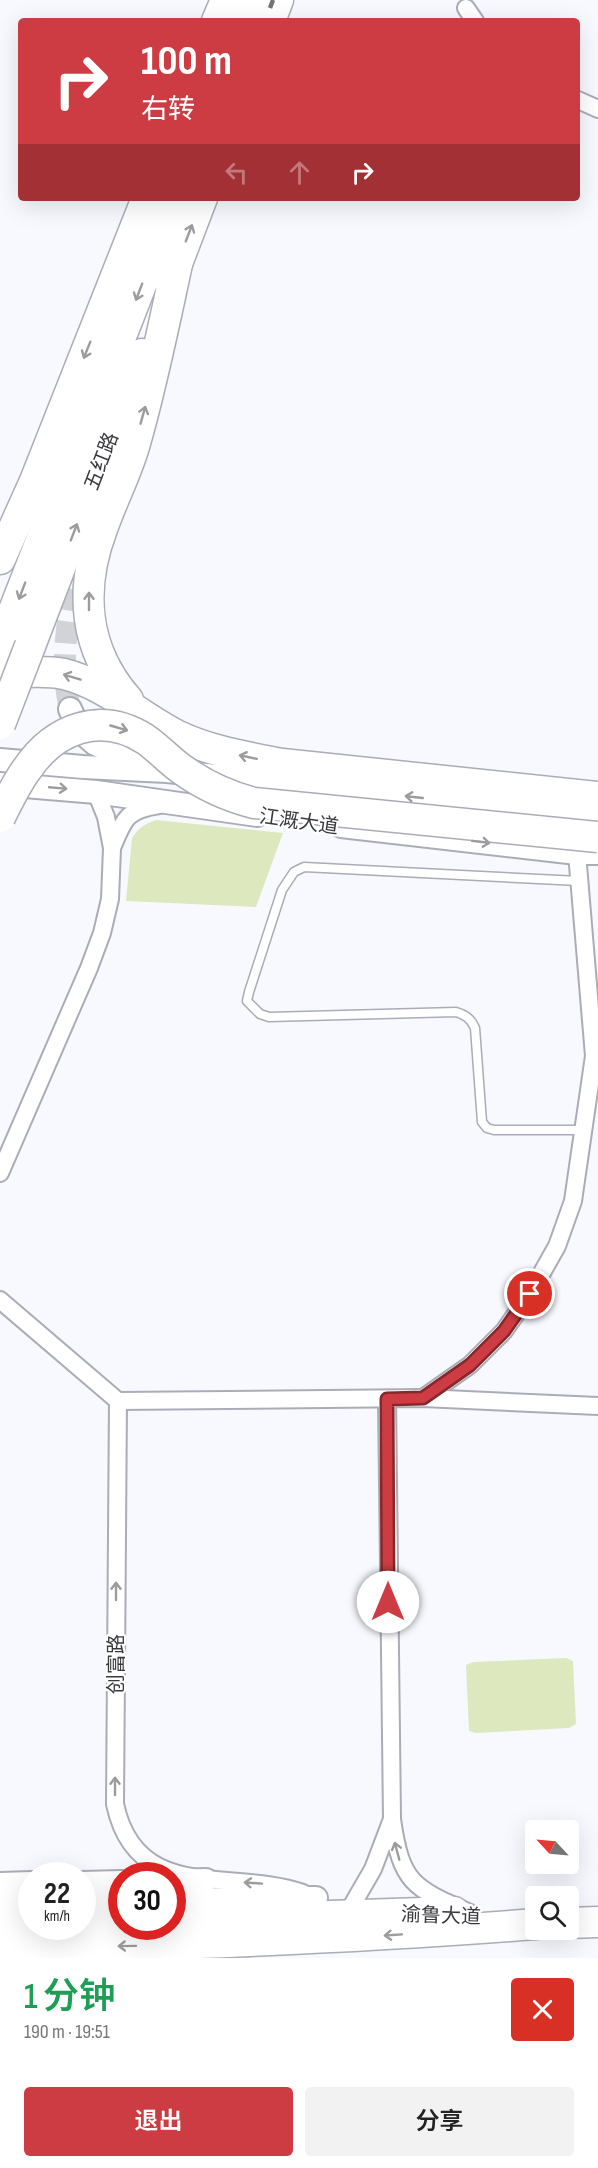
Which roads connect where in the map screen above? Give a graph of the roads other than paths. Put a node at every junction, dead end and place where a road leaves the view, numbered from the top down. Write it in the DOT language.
graph roads {
  1 [pos="226,0"];
  2 [pos="273,7"];
  3 [pos="218,18"];
  4 [pos="249,18"];
  5 [pos="580,101"];
  6 [pos="598,109"];
  7 [pos="146,201"];
  8 [pos="174,201"];
  9 [pos="201,201"];
  10 [pos="177,264"];
  11 [pos="35,481"];
  12 [pos="0,541"];
  13 [pos="0,559"];
  14 [pos="10,645"];
  15 [pos="0,674"];
  16 [pos="70,710"];
  17 [pos="153,721"];
  18 [pos="0,724"];
  19 [pos="0,760"];
  20 [pos="158,771"];
  21 [pos="0,784"];
  22 [pos="96,792"];
  23 [pos="598,797"];
  24 [pos="173,802"];
  25 [pos="598,815"];
  26 [pos="0,817"];
  27 [pos="112,848"];
  28 [pos="591,848"];
  29 [pos="579,881"];
  30 [pos="596,1056"];
  31 [pos="584,1130"];
  32 [pos="0,1173"];
  33 [pos="0,1300"];
  34 [pos="423,1398"];
  35 [pos="387,1399"];
  36 [pos="118,1401"];
  37 [pos="598,1406"];
  38 [pos="392,1819"];
  39 [pos="206,1880"];
  40 [pos="186,1881"];
  41 [pos="0,1884"];
  42 [pos="18,1884"];
  43 [pos="316,1898"];
  44 [pos="186,1900"];
  45 [pos="18,1902"];
  46 [pos="0,1903"];
  47 [pos="470,1913"];
  48 [pos="347,1914"];
  49 [pos="186,1920"];
  50 [pos="525,1922"];
  51 [pos="598,1922"];
  52 [pos="579,1923"];
  53 [pos="525,1925"];
  54 [pos="18,1927"];
  55 [pos="0,1928"];
  56 [pos="0,1949"];
  1 -- 3 [label="highway"];
  2 -- 4 [label="highway"];
  5 -- 6 [label="street"];
  7 -- 11 [label="highway, one-way"];
  8 -- 14 [label="highway, 五红路, one-way"];
  10 -- 9 [label="highway, 五红路, one-way"];
  14 -- 10 [label="highway, 五红路, one-way"];
  17 -- 10 [label="highway, one-way"];
  11 -- 12 [label="highway"];
  11 -- 13 [label="highway"];
  14 -- 18 [label="highway, 五红路, bridge"];
  17 -- 15 [label="highway, one-way"];
  16 -- 20 [label="main road"];
  23 -- 17 [label="highway, one-way"];
  19 -- 20 [label="main road, 江溉大道"];
  25 -- 20 [label="main road, 江溉大道, one-way"];
  21 -- 22 [label="main road, 江溉大道, one-way"];
  22 -- 24 [label="main road, 江溉大道"];
  22 -- 27 [label="street"];
  24 -- 27 [label="street"];
  24 -- 28 [label="main road, 江溉大道, one-way"];
  26 -- 28 [label="highway, one-way, bridge"];
  27 -- 32 [label="street"];
  28 -- 29 [label="street"];
  29 -- 30 [label="street"];
  29 -- 31 [label="lane"];
  30 -- 31 [label="street"];
  31 -- 34 [label="street"];
  33 -- 36 [label="street"];
  34 -- 35 [label="street"];
  34 -- 37 [label="street"];
  35 -- 36 [label="street"];
  35 -- 38 [label="street"];
  39 -- 36 [label="street, 创富路, one-way"];
  47 -- 38 [label="street, one-way"];
  38 -- 48 [label="street"];
  39 -- 40 [label="main road"];
  43 -- 39 [label="street, 创富路, one-way"];
  41 -- 42 [label="main road"];
  43 -- 44 [label="main road"];
  43 -- 48 [label="street, 创富路"];
  45 -- 46 [label="main road"];
  47 -- 48 [label="highway, 渝鲁大道"];
  47 -- 50 [label="highway, 渝鲁大道"];
  48 -- 49 [label="highway, 渝鲁大道"];
  51 -- 52 [label="highway"];
  53 -- 56 [label="highway, one-way"];
  54 -- 55 [label="highway"];
}
